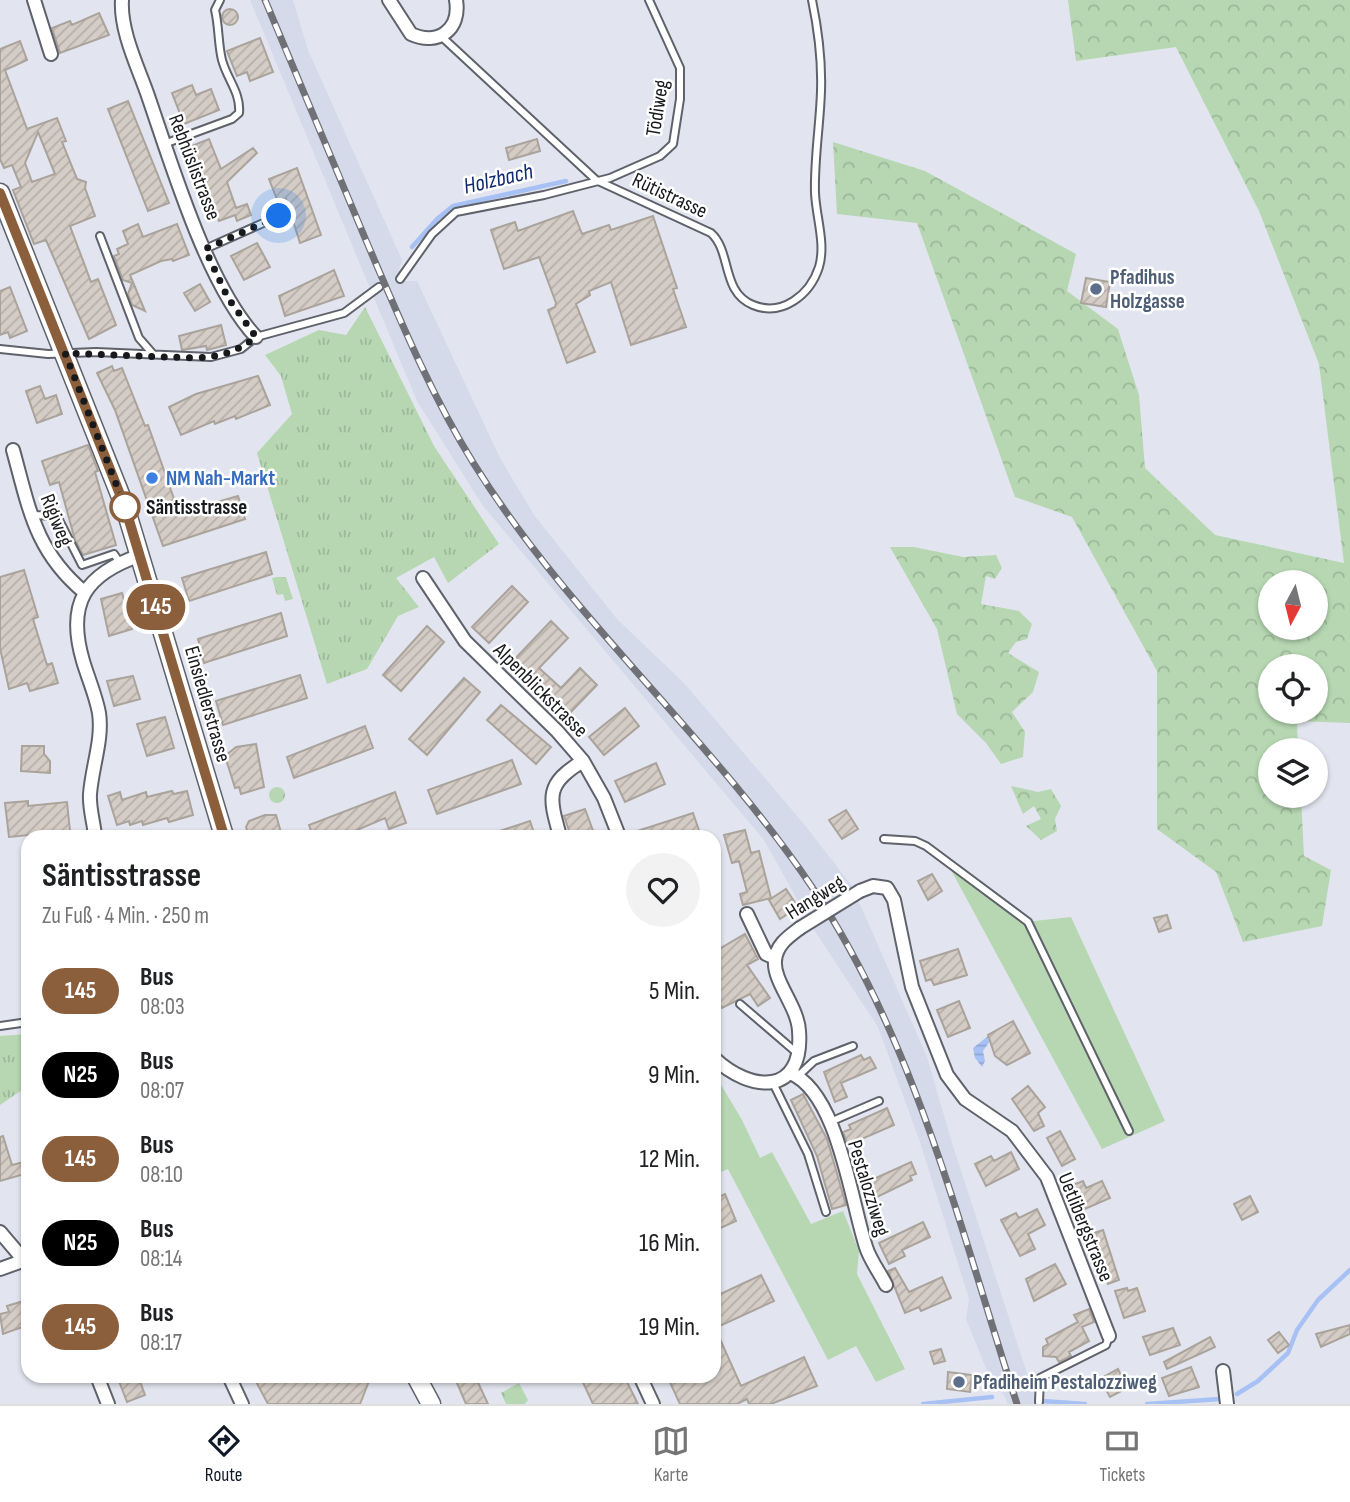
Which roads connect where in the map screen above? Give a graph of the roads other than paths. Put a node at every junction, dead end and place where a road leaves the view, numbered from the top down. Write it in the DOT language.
graph roads {
  1 [pos="34,0"];
  2 [pos="122,0"];
  3 [pos="220,0"];
  4 [pos="388,0"];
  5 [pos="456,0"];
  6 [pos="649,0"];
  7 [pos="812,0"];
  8 [pos="442,37"];
  9 [pos="51,54"];
  10 [pos="164,144"];
  11 [pos="596,180"];
  12 [pos="0,193"];
  13 [pos="279,216"];
  14 [pos="100,236"];
  15 [pos="205,249"];
  16 [pos="400,278"];
  17 [pos="379,287"];
  18 [pos="256,337"];
  19 [pos="0,349"];
  20 [pos="65,353"];
  21 [pos="153,354"];
  22 [pos="13,450"];
  23 [pos="32,515"];
  24 [pos="141,555"];
  25 [pos="120,563"];
  26 [pos="423,578"];
  27 [pos="84,592"];
  28 [pos="583,761"];
  29 [pos="94,830"];
  30 [pos="222,830"];
  31 [pos="558,830"];
  32 [pos="617,830"];
  33 [pos="884,839"];
  34 [pos="887,888"];
  35 [pos="747,914"];
  36 [pos="775,958"];
  37 [pos="740,1004"];
  38 [pos="21,1023"];
  39 [pos="0,1026"];
  40 [pos="853,1046"];
  41 [pos="797,1054"];
  42 [pos="721,1064"];
  43 [pos="794,1074"];
  44 [pos="773,1083"];
  45 [pos="880,1101"];
  46 [pos="828,1123"];
  47 [pos="1129,1131"];
  48 [pos="826,1212"];
  49 [pos="0,1232"];
  50 [pos="21,1255"];
  51 [pos="21,1264"];
  52 [pos="0,1269"];
  53 [pos="886,1285"];
  54 [pos="1109,1336"];
  55 [pos="1223,1371"];
  56 [pos="100,1383"];
  57 [pos="232,1383"];
  58 [pos="420,1383"];
  59 [pos="643,1383"];
  60 [pos="1039,1402"];
  61 [pos="108,1404"];
  62 [pos="242,1404"];
  63 [pos="431,1404"];
  64 [pos="653,1404"];
  65 [pos="1227,1404"];
  1 -- 9 [label="street"];
  2 -- 10 [label="street, Rebhüslistrasse"];
  3 -- 10 [label="lane"];
  4 -- 8 [label="street"];
  5 -- 8 [label="street"];
  6 -- 11 [label="lane, Tödiweg"];
  7 -- 11 [label="lane, Rütistrasse"];
  8 -- 11 [label="lane, Rütistrasse"];
  10 -- 15 [label="street, Rebhüslistrasse"];
  11 -- 16 [label="lane, Tödiweg"];
  12 -- 20 [label="main road, Einsiedlerstrasse"];
  13 -- 15 [label="lane"];
  14 -- 21 [label="lane"];
  15 -- 18 [label="street, Rebhüslistrasse"];
  17 -- 18 [label="lane"];
  18 -- 21 [label="lane"];
  19 -- 20 [label="lane"];
  20 -- 21 [label="lane"];
  20 -- 24 [label="main road, Einsiedlerstrasse"];
  22 -- 23 [label="street, Rigiweg"];
  23 -- 25 [label="lane"];
  23 -- 27 [label="street, Rigiweg"];
  24 -- 25 [label="street"];
  24 -- 30 [label="main road, Einsiedlerstrasse"];
  25 -- 27 [label="street"];
  26 -- 28 [label="street, Alpenblickstrasse"];
  27 -- 29 [label="street"];
  28 -- 31 [label="street"];
  28 -- 32 [label="street, Alpenblickstrasse"];
  33 -- 47 [label="lane"];
  34 -- 36 [label="street, Hangweg, bridge"];
  34 -- 54 [label="street, Uetlibergstrasse"];
  35 -- 36 [label="street"];
  36 -- 41 [label="street"];
  37 -- 41 [label="lane"];
  38 -- 39 [label="lane"];
  40 -- 43 [label="lane"];
  41 -- 43 [label="street"];
  42 -- 44 [label="street"];
  43 -- 44 [label="street"];
  43 -- 46 [label="street, Pestalozziweg"];
  44 -- 48 [label="lane"];
  45 -- 46 [label="lane"];
  46 -- 53 [label="street, Pestalozziweg"];
  49 -- 50 [label="street"];
  51 -- 52 [label="street"];
  54 -- 60 [label="lane"];
  55 -- 65 [label="street"];
  56 -- 61 [label="street"];
  57 -- 62 [label="street"];
  58 -- 63 [label="main road"];
  59 -- 64 [label="street"];
}
